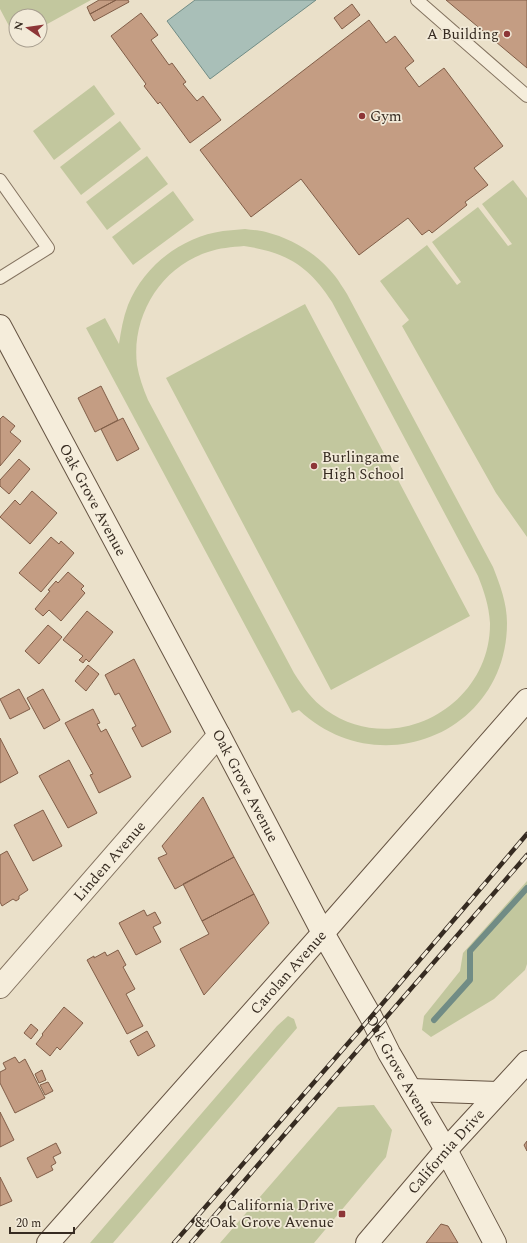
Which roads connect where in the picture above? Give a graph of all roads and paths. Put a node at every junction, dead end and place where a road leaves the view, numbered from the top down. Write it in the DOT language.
graph roads {
  1 [pos="422,2"];
  2 [pos="527,96"];
  3 [pos="0,180"];
  4 [pos="0,278"];
  5 [pos="0,326"];
  6 [pos="527,700"];
  7 [pos="219,735"];
  8 [pos="323,933"];
  9 [pos="0,987"];
  10 [pos="527,1062"];
  11 [pos="411,1090"];
  12 [pos="498,1093"];
  13 [pos="446,1150"];
  14 [pos="48,1243"];
  15 [pos="367,1243"];
  16 [pos="495,1243"];
  1 -- 2 [label="lane"];
  3 -- 4 [label="lane"];
  5 -- 7 [label="street, Oak Grove Avenue"];
  6 -- 8 [label="street, Carolan Avenue"];
  7 -- 8 [label="street, Oak Grove Avenue"];
  7 -- 9 [label="street, Linden Avenue"];
  8 -- 11 [label="street, Oak Grove Avenue"];
  8 -- 14 [label="street, Carolan Avenue"];
  10 -- 12 [label="street, California Drive"];
  11 -- 12 [label="street"];
  11 -- 13 [label="street, Oak Grove Avenue"];
  12 -- 13 [label="street, California Drive"];
  13 -- 15 [label="street, California Drive"];
  13 -- 16 [label="street, Oak Grove Avenue"];
}
